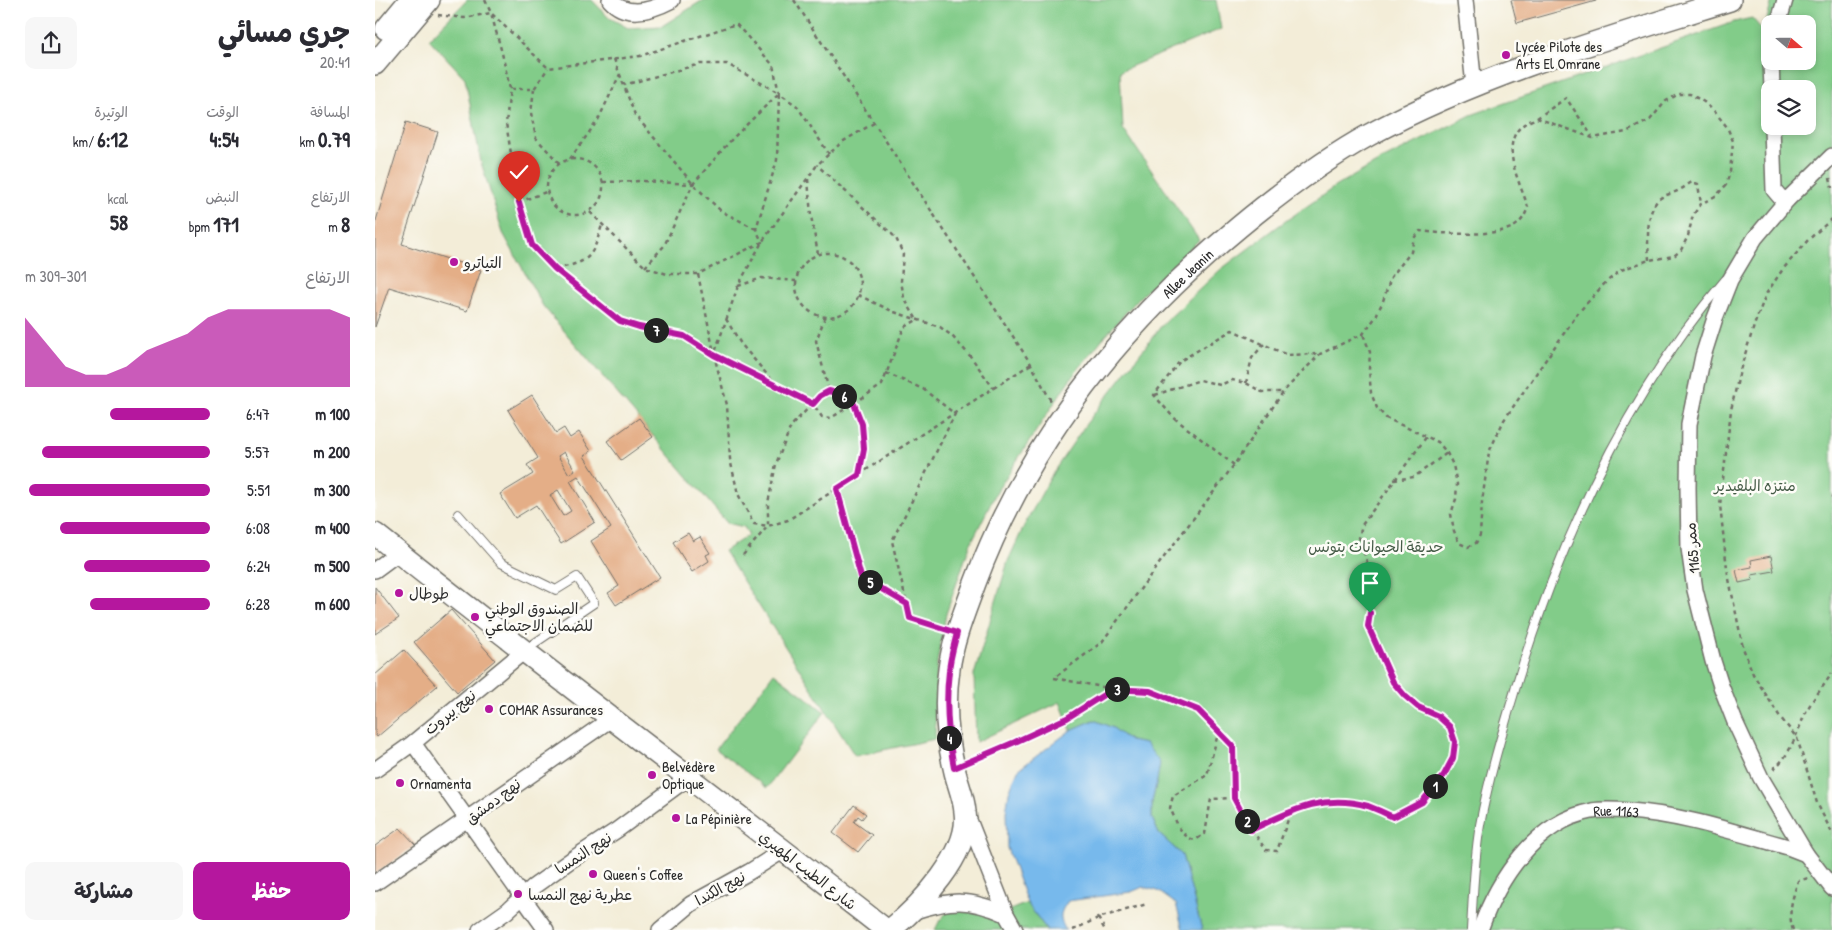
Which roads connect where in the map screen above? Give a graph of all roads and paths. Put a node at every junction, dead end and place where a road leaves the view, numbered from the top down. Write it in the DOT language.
graph roads {
  1 [pos="485,0"];
  2 [pos="610,0"];
  3 [pos="672,0"];
  4 [pos="794,0"];
  5 [pos="1465,0"];
  6 [pos="1730,0"];
  7 [pos="1785,0"];
  8 [pos="413,4"];
  9 [pos="491,13"];
  10 [pos="1781,15"];
  11 [pos="375,42"];
  12 [pos="615,59"];
  13 [pos="375,64"];
  14 [pos="548,68"];
  15 [pos="620,74"];
  16 [pos="624,84"];
  17 [pos="1474,86"];
  18 [pos="510,89"];
  19 [pos="534,89"];
  20 [pos="779,93"];
  21 [pos="1537,118"];
  22 [pos="874,123"];
  23 [pos="1772,135"];
  24 [pos="1593,138"];
  25 [pos="829,154"];
  26 [pos="1832,156"];
  27 [pos="570,159"];
  28 [pos="560,163"];
  29 [pos="817,165"];
  30 [pos="808,178"];
  31 [pos="603,182"];
  32 [pos="693,184"];
  33 [pos="547,192"];
  34 [pos="1787,200"];
  35 [pos="519,202"];
  36 [pos="1701,204"];
  37 [pos="590,212"];
  38 [pos="1832,219"];
  39 [pos="603,224"];
  40 [pos="756,229"];
  41 [pos="762,242"];
  42 [pos="818,254"];
  43 [pos="1649,260"];
  44 [pos="1741,262"];
  45 [pos="645,267"];
  46 [pos="555,269"];
  47 [pos="698,274"];
  48 [pos="796,282"];
  49 [pos="737,286"];
  50 [pos="859,296"];
  51 [pos="825,317"];
  52 [pos="726,318"];
  53 [pos="917,320"];
  54 [pos="1363,334"];
  55 [pos="1264,344"];
  56 [pos="1320,354"];
  57 [pos="714,355"];
  58 [pos="1031,364"];
  59 [pos="886,373"];
  60 [pos="1246,384"];
  61 [pos="777,386"];
  62 [pos="994,389"];
  63 [pos="829,391"];
  64 [pos="1283,392"];
  65 [pos="1154,395"];
  66 [pos="813,404"];
  67 [pos="854,404"];
  68 [pos="955,414"];
  69 [pos="1060,418"];
  70 [pos="1427,436"];
  71 [pos="1447,453"];
  72 [pos="1234,465"];
  73 [pos="859,475"];
  74 [pos="1394,480"];
  75 [pos="837,489"];
  76 [pos="458,514"];
  77 [pos="768,526"];
  78 [pos="375,534"];
  79 [pos="398,552"];
  80 [pos="743,555"];
  81 [pos="375,570"];
  82 [pos="907,604"];
  83 [pos="957,633"];
  84 [pos="523,652"];
  85 [pos="1832,673"];
  86 [pos="1113,689"];
  87 [pos="611,719"];
  88 [pos="1219,730"];
  89 [pos="1797,738"];
  90 [pos="413,743"];
  91 [pos="954,768"];
  92 [pos="375,770"];
  93 [pos="689,778"];
  94 [pos="1761,778"];
  95 [pos="1234,798"];
  96 [pos="1291,811"];
  97 [pos="965,812"];
  98 [pos="467,821"];
  99 [pos="1251,830"];
  100 [pos="1832,833"];
  101 [pos="784,850"];
  102 [pos="1806,854"];
  103 [pos="1820,874"];
  104 [pos="375,884"];
  105 [pos="1832,888"];
  106 [pos="523,897"];
  107 [pos="1147,904"];
  108 [pos="911,913"];
  109 [pos="1006,914"];
  110 [pos="1099,918"];
  111 [pos="480,930"];
  112 [pos="546,930"];
  113 [pos="660,930"];
  114 [pos="886,930"];
  115 [pos="890,930"];
  116 [pos="1015,930"];
  117 [pos="1073,930"];
  118 [pos="1105,930"];
  119 [pos="1471,930"];
  120 [pos="1480,930"];
  121 [pos="1793,930"];
  1 -- 9 [label="path"];
  2 -- 3 [label="street"];
  4 -- 22 [label="path"];
  5 -- 17 [label="street"];
  6 -- 17 [label="street, Allee Jeanin"];
  7 -- 10 [label="street"];
  8 -- 9 [label="path"];
  8 -- 11 [label="street"];
  8 -- 13 [label="street"];
  9 -- 14 [label="path"];
  9 -- 18 [label="path"];
  12 -- 14 [label="path"];
  12 -- 15 [label="path"];
  12 -- 20 [label="path"];
  14 -- 19 [label="path"];
  15 -- 16 [label="path"];
  15 -- 27 [label="path"];
  16 -- 20 [label="path"];
  16 -- 32 [label="path"];
  17 -- 69 [label="street, Allee Jeanin"];
  18 -- 19 [label="path"];
  18 -- 35 [label="path"];
  19 -- 28 [label="path"];
  20 -- 25 [label="path"];
  20 -- 32 [label="path"];
  20 -- 40 [label="path"];
  21 -- 24 [label="path"];
  21 -- 24 [label="path"];
  21 -- 54 [label="path"];
  22 -- 25 [label="path"];
  22 -- 58 [label="path"];
  23 -- 34 [label="street"];
  24 -- 36 [label="path"];
  25 -- 29 [label="path"];
  26 -- 34 [label="street, ممر 1165"];
  27 -- 28 [label="path"];
  27 -- 31 [label="path"];
  28 -- 33 [label="path"];
  29 -- 30 [label="path"];
  29 -- 53 [label="path"];
  30 -- 41 [label="path"];
  30 -- 42 [label="path"];
  31 -- 32 [label="path"];
  31 -- 37 [label="path"];
  32 -- 40 [label="path"];
  32 -- 45 [label="path"];
  33 -- 35 [label="path"];
  33 -- 37 [label="path"];
  34 -- 44 [label="street, ممر 1165"];
  35 -- 46 [label="path"];
  36 -- 43 [label="path"];
  36 -- 43 [label="path"];
  37 -- 39 [label="path"];
  38 -- 89 [label="path"];
  39 -- 45 [label="path"];
  39 -- 46 [label="path"];
  40 -- 41 [label="path"];
  41 -- 47 [label="path"];
  41 -- 49 [label="path"];
  42 -- 48 [label="path"];
  42 -- 50 [label="path"];
  43 -- 71 [label="path"];
  44 -- 94 [label="street, ممر 1165"];
  44 -- 119 [label="lane"];
  45 -- 47 [label="path"];
  46 -- 57 [label="path"];
  47 -- 57 [label="path"];
  48 -- 49 [label="path"];
  48 -- 51 [label="path"];
  49 -- 52 [label="path"];
  50 -- 51 [label="path"];
  50 -- 53 [label="path"];
  51 -- 63 [label="path"];
  52 -- 57 [label="path"];
  52 -- 61 [label="path"];
  53 -- 59 [label="path"];
  53 -- 62 [label="path"];
  54 -- 56 [label="path"];
  54 -- 70 [label="path"];
  55 -- 56 [label="path"];
  55 -- 60 [label="path"];
  55 -- 65 [label="path"];
  56 -- 64 [label="path"];
  57 -- 61 [label="path"];
  57 -- 77 [label="path"];
  58 -- 62 [label="path"];
  58 -- 69 [label="path"];
  59 -- 67 [label="path"];
  59 -- 68 [label="path"];
  60 -- 64 [label="path"];
  60 -- 65 [label="path"];
  61 -- 66 [label="path"];
  62 -- 68 [label="path"];
  63 -- 66 [label="path"];
  63 -- 67 [label="path"];
  64 -- 72 [label="path"];
  65 -- 72 [label="path"];
  66 -- 67 [label="path"];
  66 -- 77 [label="path"];
  67 -- 73 [label="path"];
  68 -- 73 [label="path"];
  68 -- 82 [label="path"];
  69 -- 83 [label="street, Allee Jeanin"];
  70 -- 71 [label="path"];
  70 -- 74 [label="path"];
  71 -- 74 [label="path"];
  72 -- 86 [label="path"];
  73 -- 75 [label="path"];
  74 -- 96 [label="path"];
  75 -- 77 [label="path"];
  75 -- 82 [label="path"];
  76 -- 84 [label="lane"];
  77 -- 80 [label="path"];
  78 -- 79 [label="street, شارع الطيب المهيري"];
  79 -- 81 [label="street"];
  79 -- 84 [label="street, شارع الطيب المهيري"];
  82 -- 83 [label="path"];
  83 -- 91 [label="street, Allee Jeanin"];
  84 -- 87 [label="street, شارع الطيب المهيري"];
  84 -- 90 [label="street, نهج بيروت"];
  85 -- 89 [label="path"];
  86 -- 88 [label="path"];
  86 -- 91 [label="path"];
  87 -- 93 [label="street, شارع الطيب المهيري"];
  87 -- 98 [label="street, نهج دمشق"];
  88 -- 95 [label="path"];
  88 -- 95 [label="path"];
  89 -- 94 [label="path"];
  89 -- 100 [label="path"];
  90 -- 92 [label="street, نهج بيروت"];
  90 -- 98 [label="street"];
  91 -- 97 [label="street, Allee Jeanin"];
  93 -- 101 [label="street, شارع الطيب المهيري"];
  93 -- 106 [label="street, نهج النمسا"];
  94 -- 102 [label="street, ممر 1165"];
  95 -- 99 [label="path"];
  96 -- 99 [label="path"];
  96 -- 99 [label="path"];
  97 -- 108 [label="street"];
  97 -- 109 [label="street"];
  98 -- 104 [label="street, نهج دمشق"];
  98 -- 106 [label="street"];
  101 -- 113 [label="street, نهج الكندا"];
  101 -- 114 [label="street, شارع الطيب المهيري"];
  102 -- 103 [label="street, ممر 1165"];
  102 -- 120 [label="street, Rue 1163"];
  103 -- 105 [label="street, ممر 1165"];
  103 -- 121 [label="path"];
  106 -- 111 [label="street, نهج النمسا"];
  106 -- 112 [label="street"];
  107 -- 110 [label="path"];
  108 -- 109 [label="street"];
  108 -- 115 [label="street"];
  109 -- 116 [label="street"];
  110 -- 117 [label="path"];
  110 -- 118 [label="path"];
}
